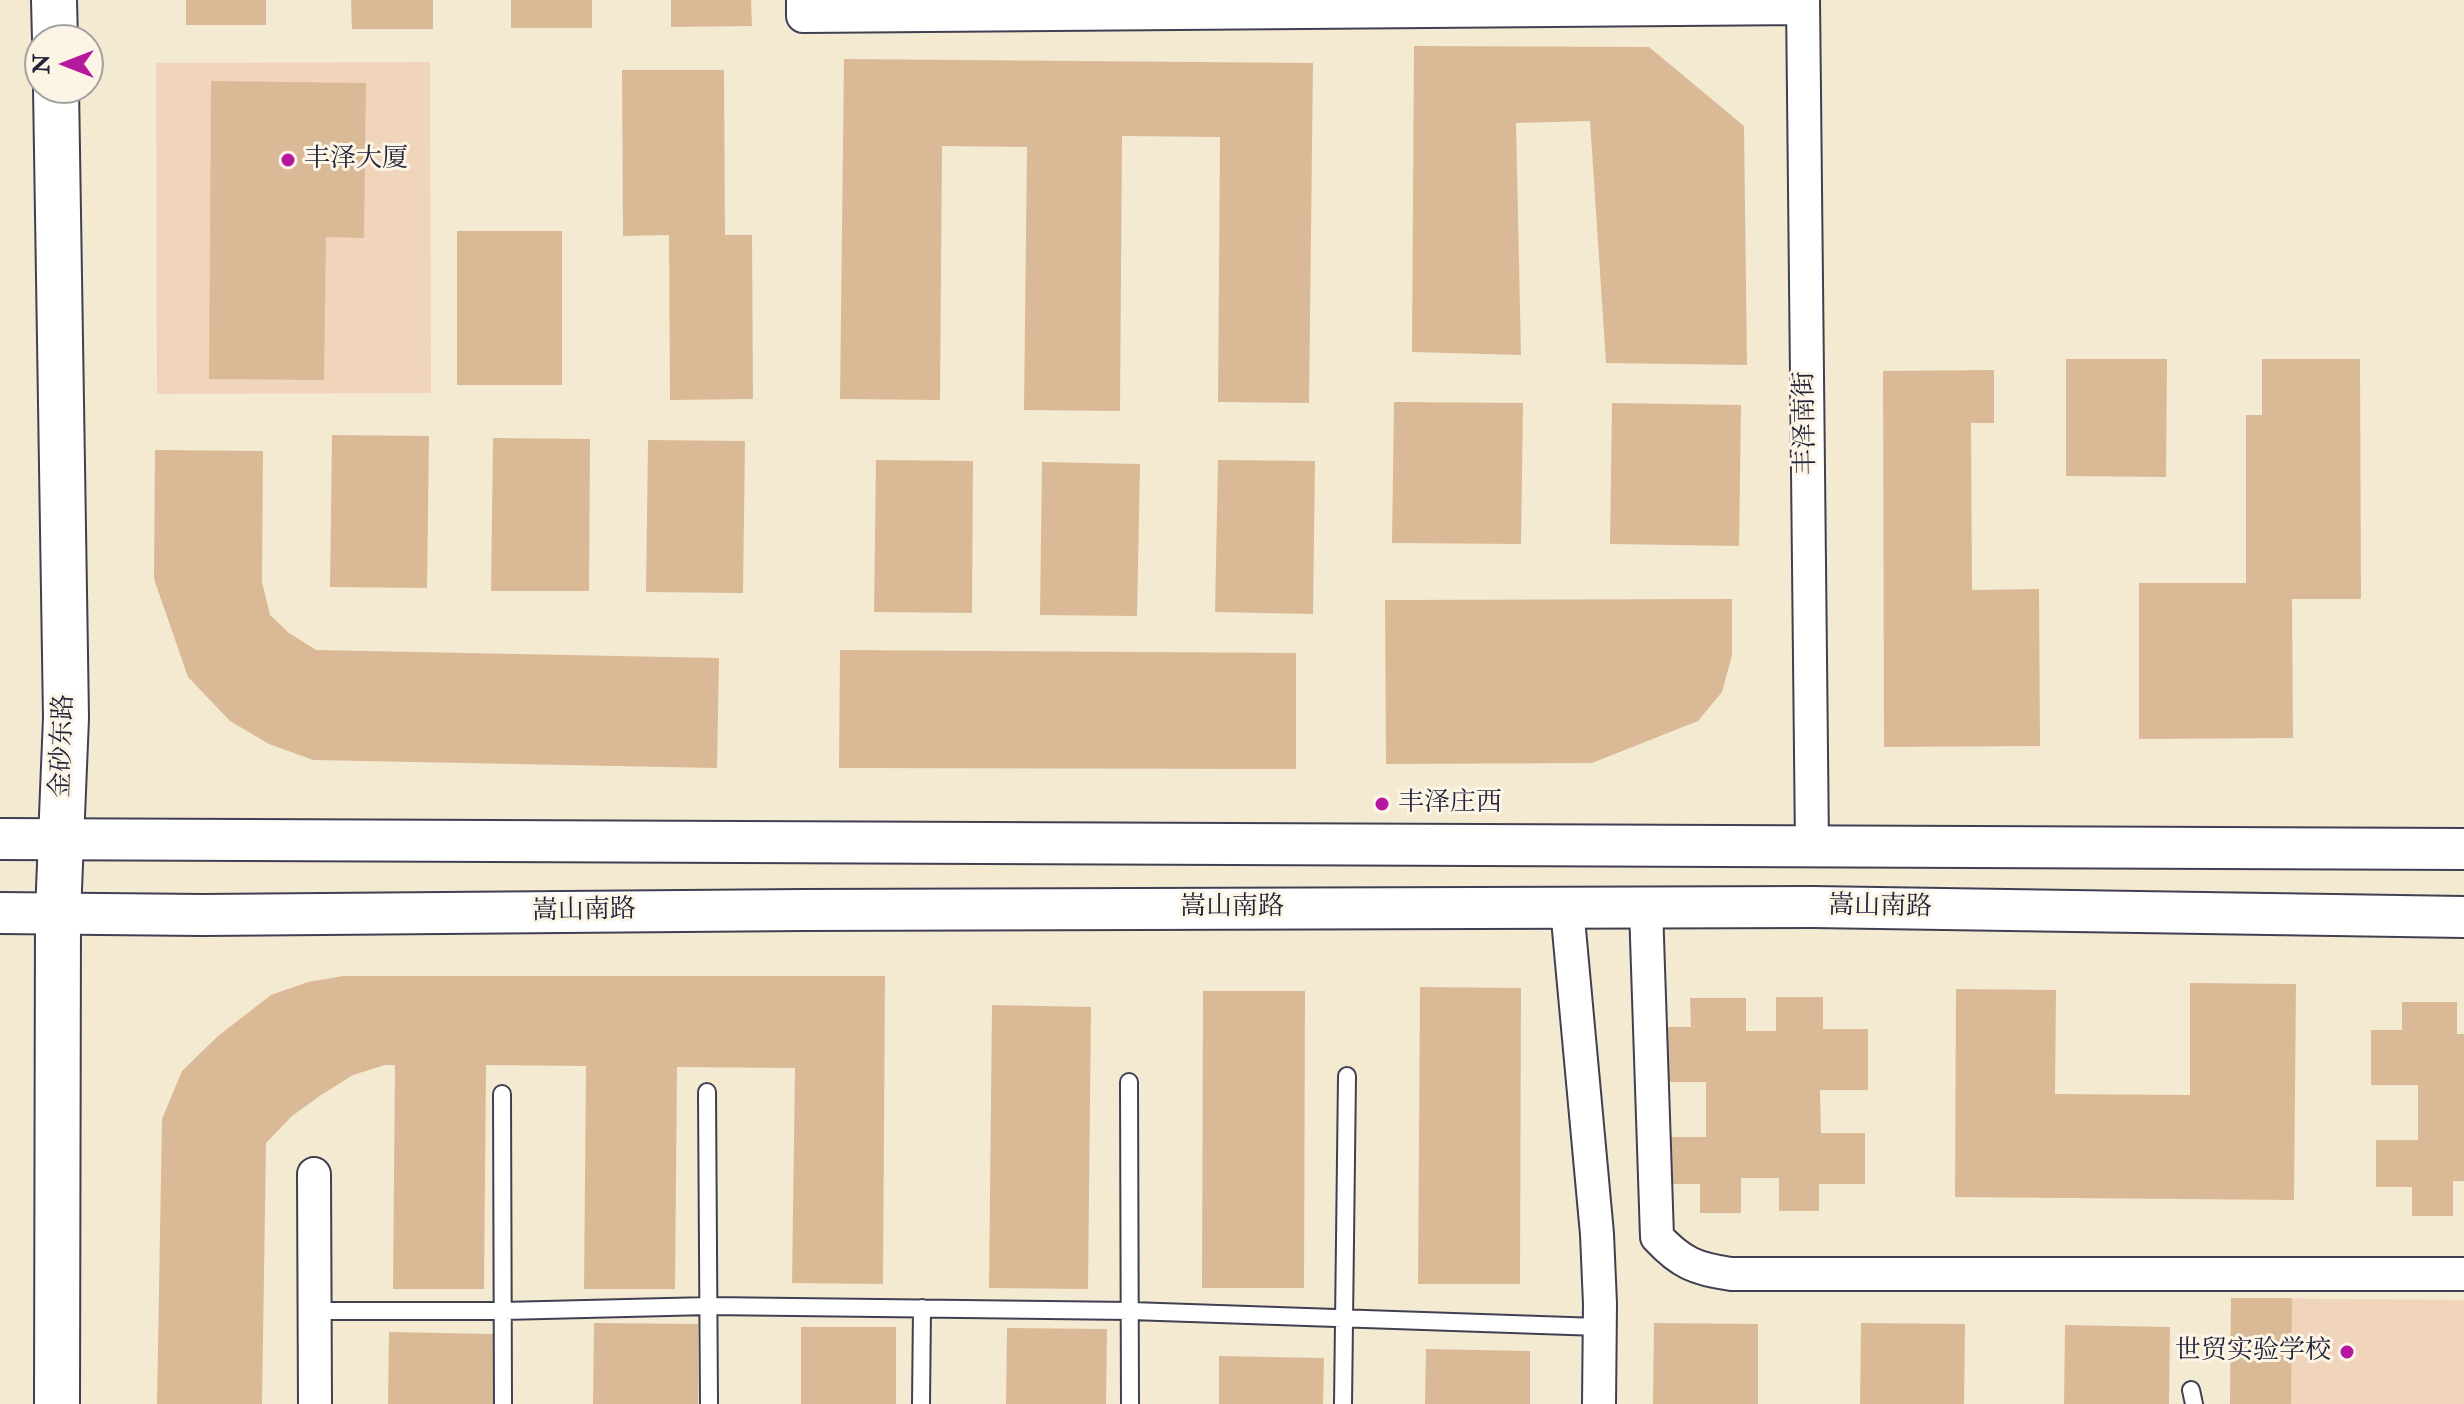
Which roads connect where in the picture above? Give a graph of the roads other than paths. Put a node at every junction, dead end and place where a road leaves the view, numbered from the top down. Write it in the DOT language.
graph roads {
  1 [pos="54,0"];
  2 [pos="803,0"];
  3 [pos="1803,4"];
  4 [pos="55,24"];
  5 [pos="56,104"];
  6 [pos="0,839"];
  7 [pos="60,839"];
  8 [pos="1812,846"];
  9 [pos="2464,849"];
  10 [pos="1567,908"];
  11 [pos="1646,908"];
  12 [pos="0,913"];
  13 [pos="58,913"];
  14 [pos="2464,917"];
  15 [pos="1347,1076"];
  16 [pos="1129,1082"];
  17 [pos="707,1092"];
  18 [pos="502,1094"];
  19 [pos="314,1174"];
  20 [pos="2464,1274"];
  21 [pos="709,1306"];
  22 [pos="922,1308"];
  23 [pos="315,1311"];
  24 [pos="503,1311"];
  25 [pos="1131,1311"];
  26 [pos="1343,1318"];
  27 [pos="1599,1327"];
  28 [pos="57,1404"];
  29 [pos="315,1404"];
  30 [pos="503,1404"];
  31 [pos="709,1404"];
  32 [pos="921,1404"];
  33 [pos="1130,1404"];
  34 [pos="1343,1404"];
  35 [pos="1599,1404"];
  1 -- 4 [label="main road"];
  2 -- 3 [label="street"];
  3 -- 8 [label="street, 丰泽南街"];
  5 -- 7 [label="main road, 金砂东路"];
  6 -- 7 [label="street"];
  7 -- 8 [label="street"];
  7 -- 13 [label="main road, 金砂东路"];
  8 -- 9 [label="street"];
  10 -- 11 [label="street, 嵩山南路"];
  10 -- 13 [label="street, 嵩山南路"];
  10 -- 27 [label="street"];
  11 -- 14 [label="street, 嵩山南路"];
  11 -- 20 [label="street"];
  12 -- 13 [label="street, 嵩山南路"];
  13 -- 28 [label="main road, 金砂东路"];
  15 -- 26 [label="lane"];
  16 -- 25 [label="lane"];
  17 -- 21 [label="lane"];
  18 -- 24 [label="lane"];
  19 -- 23 [label="street"];
  21 -- 22 [label="lane"];
  21 -- 24 [label="lane"];
  21 -- 31 [label="lane"];
  22 -- 25 [label="lane"];
  22 -- 32 [label="lane"];
  23 -- 24 [label="lane"];
  23 -- 29 [label="street"];
  24 -- 30 [label="lane"];
  25 -- 26 [label="lane"];
  25 -- 33 [label="lane"];
  26 -- 27 [label="lane"];
  26 -- 34 [label="lane"];
  27 -- 35 [label="street"];
}
